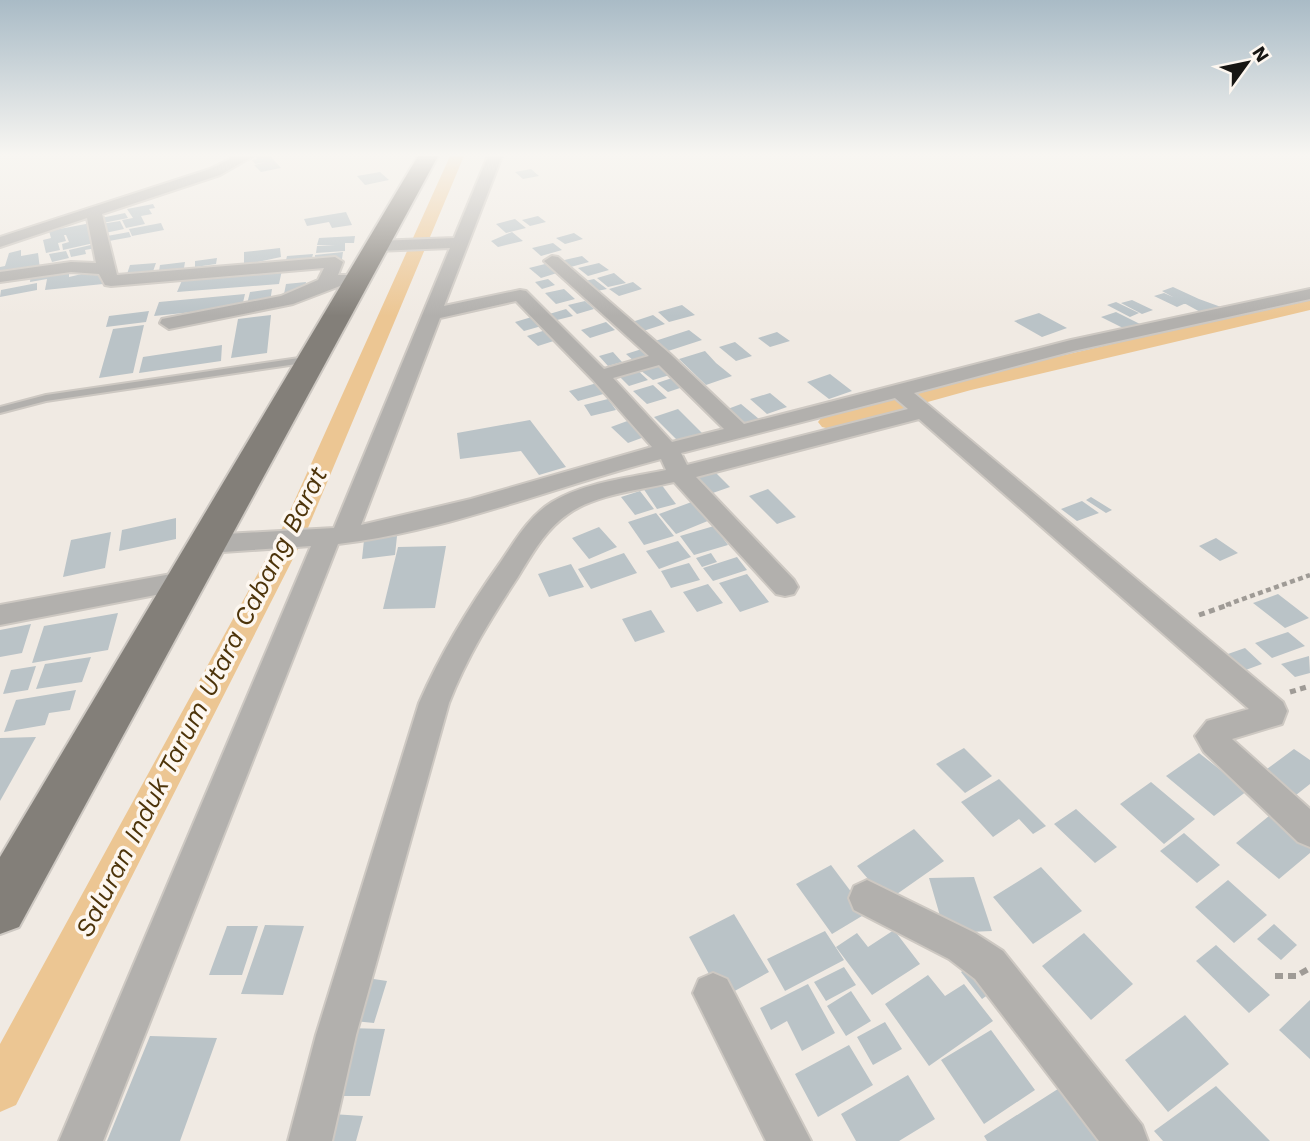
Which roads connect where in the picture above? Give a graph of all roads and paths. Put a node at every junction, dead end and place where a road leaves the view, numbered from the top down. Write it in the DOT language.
graph roads {
  1 [pos="72,209"];
  2 [pos="108,209"];
  3 [pos="403,209"];
  4 [pos="470,209"];
  5 [pos="94,214"];
  6 [pos="0,232"];
  7 [pos="0,242"];
  8 [pos="453,244"];
  9 [pos="387,245"];
  10 [pos="552,261"];
  11 [pos="104,269"];
  12 [pos="0,277"];
  13 [pos="342,279"];
  14 [pos="1310,294"];
  15 [pos="430,315"];
  16 [pos="169,323"];
  17 [pos="663,358"];
  18 [pos="307,359"];
  19 [pos="600,376"];
  20 [pos="914,403"];
  21 [pos="0,410"];
  22 [pos="740,432"];
  23 [pos="674,462"];
  24 [pos="580,485"];
  25 [pos="336,536"];
  26 [pos="222,543"];
  27 [pos="1310,575"];
  28 [pos="188,580"];
  29 [pos="785,587"];
  30 [pos="0,615"];
  31 [pos="1172,625"];
  32 [pos="1310,831"];
  33 [pos="867,898"];
  34 [pos="0,908"];
  35 [pos="1310,968"];
  36 [pos="1275,976"];
  37 [pos="713,993"];
  38 [pos="81,1141"];
  39 [pos="310,1141"];
  40 [pos="789,1141"];
  41 [pos="1126,1141"];
  1 -- 6 [label="street"];
  2 -- 5 [label="street"];
  3 -- 9 [label="main road"];
  4 -- 8 [label="street"];
  5 -- 7 [label="street"];
  5 -- 11 [label="street"];
  8 -- 9 [label="street"];
  8 -- 15 [label="street"];
  9 -- 13 [label="main road"];
  10 -- 17 [label="street"];
  11 -- 12 [label="street"];
  11 -- 13 [label="street"];
  13 -- 16 [label="street"];
  13 -- 18 [label="main road"];
  14 -- 20 [label="street"];
  15 -- 19 [label="street"];
  15 -- 25 [label="street"];
  17 -- 19 [label="street"];
  17 -- 22 [label="street"];
  18 -- 21 [label="lane"];
  18 -- 26 [label="main road"];
  19 -- 23 [label="street"];
  20 -- 22 [label="street"];
  20 -- 23 [label="street"];
  20 -- 31 [label="street"];
  22 -- 23 [label="street"];
  23 -- 24 [label="street"];
  23 -- 29 [label="street"];
  24 -- 25 [label="street"];
  24 -- 39 [label="street"];
  25 -- 26 [label="street"];
  25 -- 38 [label="street"];
  26 -- 28 [label="main road"];
  27 -- 31 [label="path"];
  28 -- 30 [label="street"];
  28 -- 34 [label="main road"];
  31 -- 32 [label="street"];
  33 -- 41 [label="street"];
  35 -- 36 [label="path"];
  37 -- 40 [label="street"];
}
